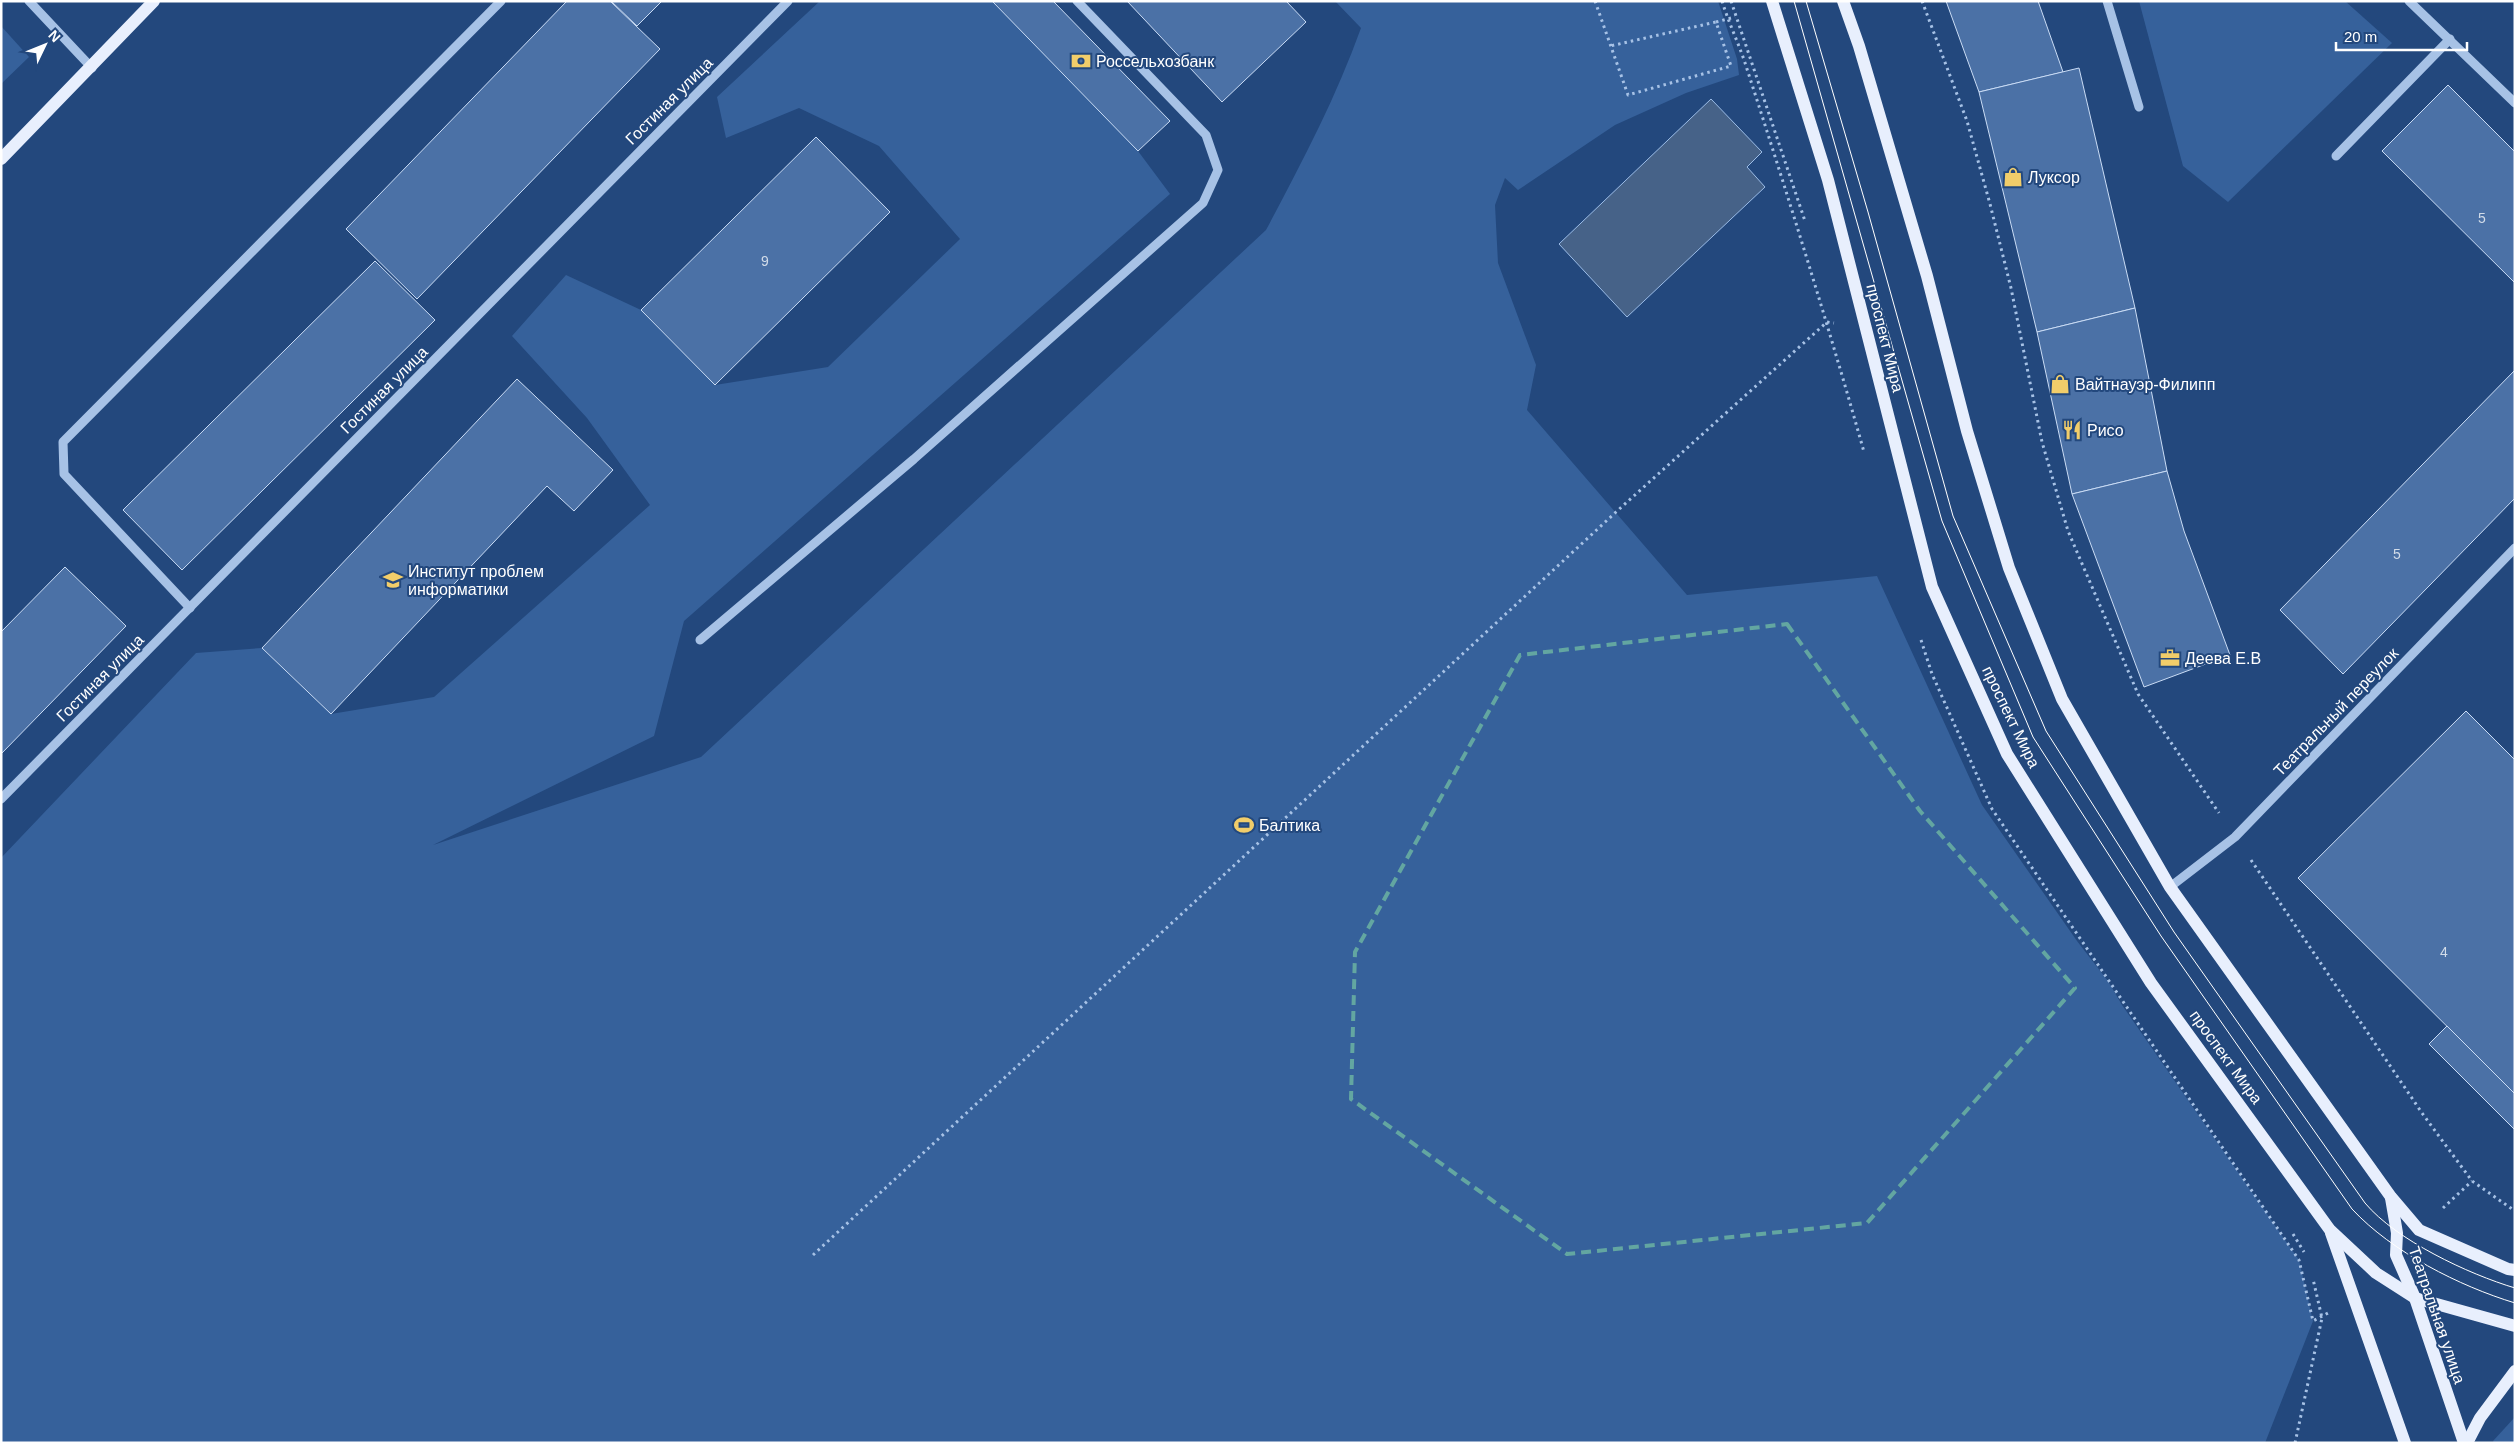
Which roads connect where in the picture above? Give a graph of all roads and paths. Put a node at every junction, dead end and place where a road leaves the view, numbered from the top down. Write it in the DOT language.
graph roads {
  1 [pos="29,1"];
  2 [pos="154,1"];
  3 [pos="501,1"];
  4 [pos="788,1"];
  5 [pos="1077,1"];
  6 [pos="1595,1"];
  7 [pos="1772,1"];
  8 [pos="1843,1"];
  9 [pos="1922,1"];
  10 [pos="2107,1"];
  11 [pos="2409,1"];
  12 [pos="1735,18"];
  13 [pos="1716,22"];
  14 [pos="2450,39"];
  15 [pos="1610,46"];
  16 [pos="92,68"];
  17 [pos="2515,103"];
  18 [pos="2139,107"];
  19 [pos="2336,156"];
  20 [pos="1,159"];
  21 [pos="1838,323"];
  22 [pos="2515,548"];
  23 [pos="190,608"];
  24 [pos="700,640"];
  25 [pos="1,799"];
  26 [pos="2235,836"];
  27 [pos="2170,887"];
  28 [pos="2391,1197"];
  29 [pos="2515,1211"];
  30 [pos="2330,1230"];
  31 [pos="813,1255"];
  32 [pos="2515,1270"];
  33 [pos="2415,1298"];
  34 [pos="2322,1318"];
  35 [pos="2515,1326"];
  36 [pos="2515,1371"];
  37 [pos="2295,1443"];
  38 [pos="2405,1443"];
  39 [pos="2465,1443"];
  1 -- 16 [label="street"];
  2 -- 16 [label="main road"];
  3 -- 23 [label="street"];
  4 -- 23 [label="street, Гостиная улица"];
  5 -- 24 [label="street"];
  6 -- 15 [label="path"];
  7 -- 30 [label="main road, проспект Мира"];
  8 -- 27 [label="main road"];
  9 -- 26 [label="path"];
  10 -- 18 [label="street"];
  11 -- 14 [label="street"];
  12 -- 13 [label="path"];
  13 -- 15 [label="path"];
  13 -- 15 [label="path"];
  14 -- 17 [label="street"];
  14 -- 19 [label="street"];
  16 -- 20 [label="main road"];
  21 -- 31 [label="path"];
  22 -- 26 [label="street, Театральный переулок"];
  23 -- 25 [label="street, Гостиная улица"];
  26 -- 27 [label="street, Театральный переулок"];
  26 -- 29 [label="path"];
  27 -- 28 [label="main road"];
  28 -- 32 [label="main road"];
  28 -- 33 [label="main road, Театральная улица"];
  30 -- 33 [label="main road, проспект Мира"];
  30 -- 38 [label="main road"];
  33 -- 35 [label="main road, проспект Мира"];
  33 -- 39 [label="main road, Театральная улица"];
  34 -- 37 [label="path"];
  36 -- 39 [label="main road"];
}
